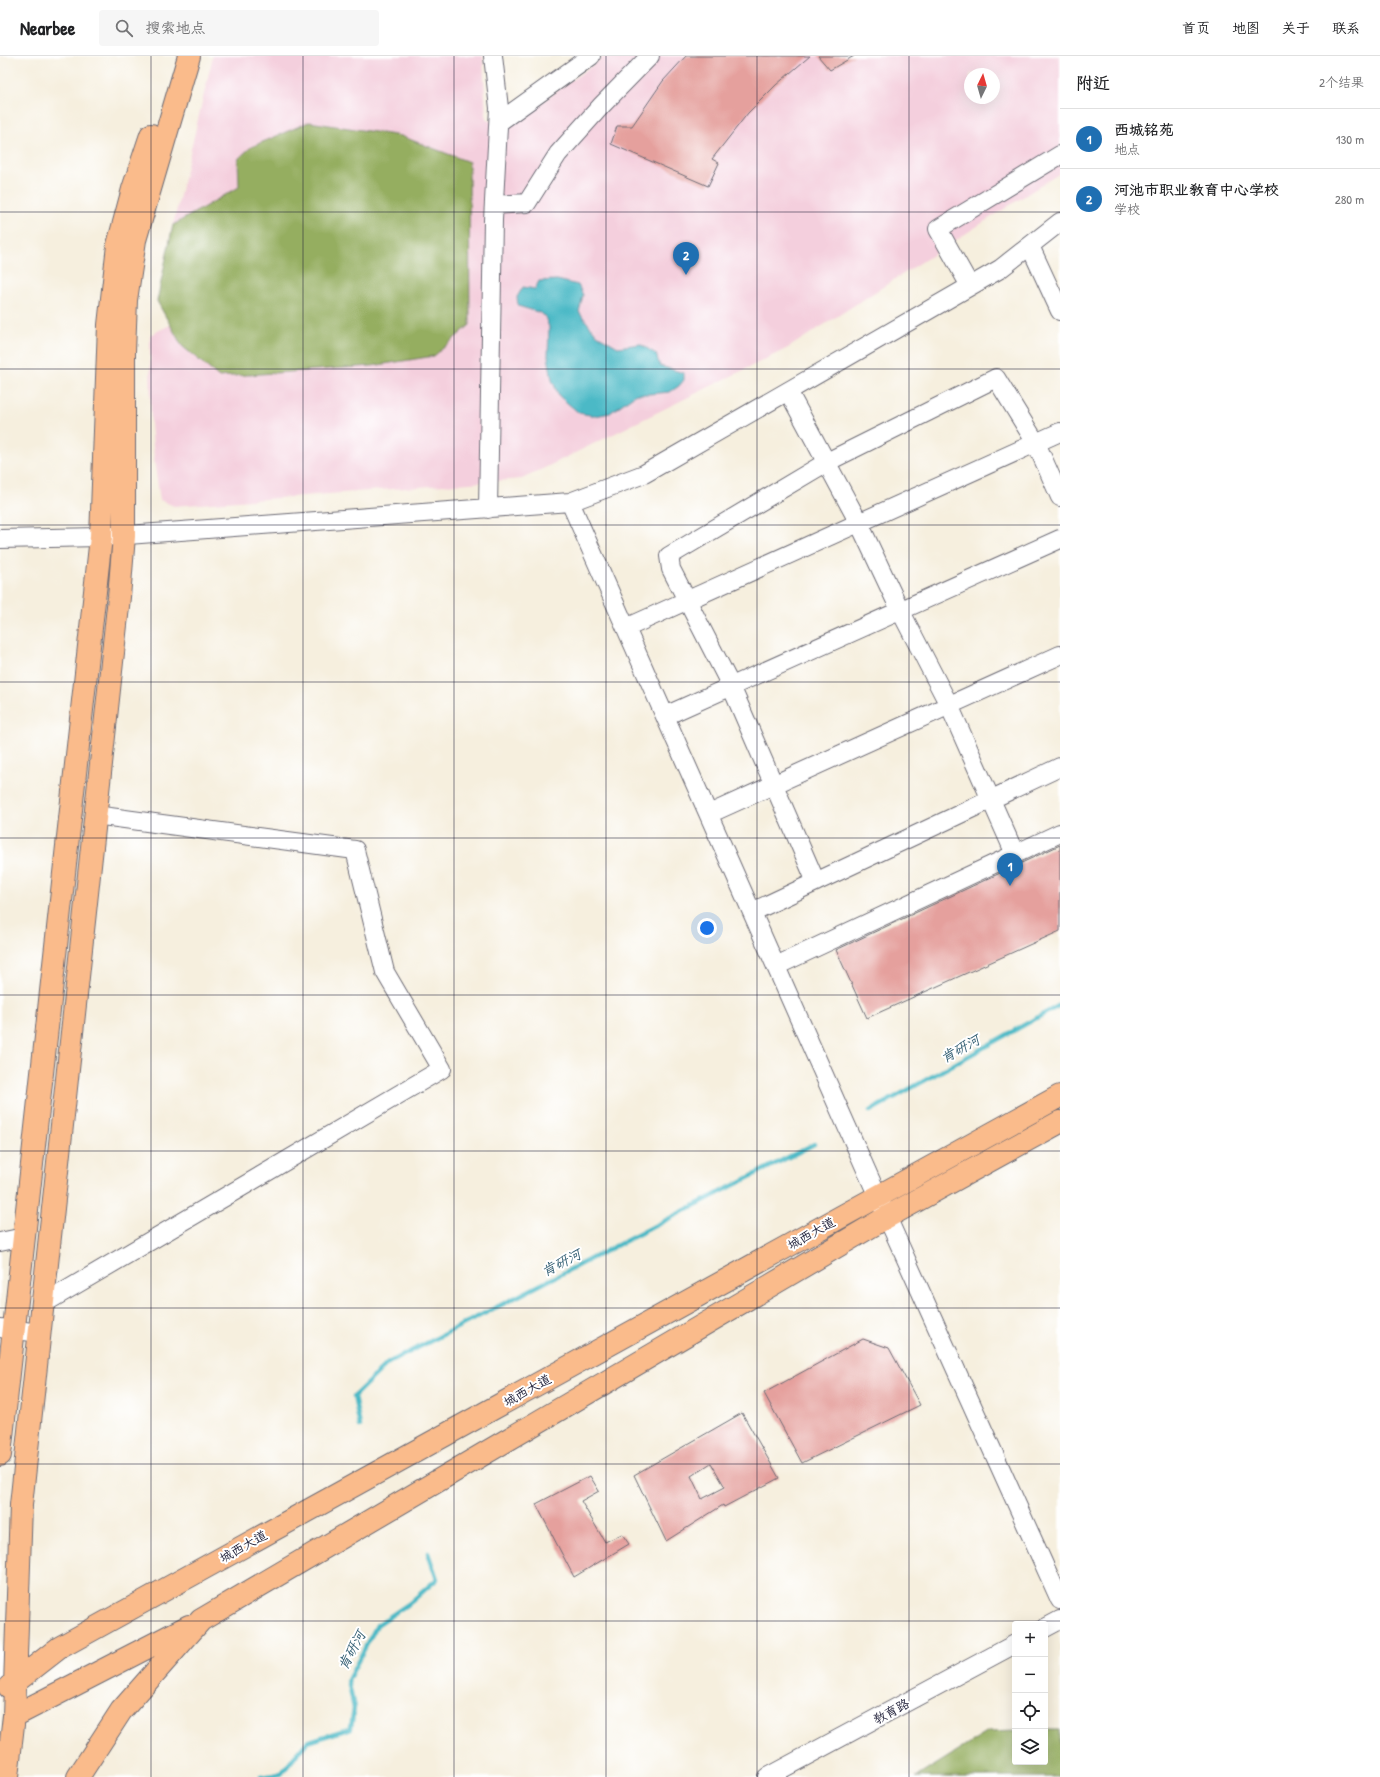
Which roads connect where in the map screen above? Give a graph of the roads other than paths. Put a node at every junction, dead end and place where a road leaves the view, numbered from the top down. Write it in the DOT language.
graph roads {
  1 [pos="177,56"];
  2 [pos="189,56"];
  3 [pos="493,56"];
  4 [pos="591,56"];
  5 [pos="650,56"];
  6 [pos="499,122"];
  7 [pos="1060,155"];
  8 [pos="494,205"];
  9 [pos="1060,222"];
  10 [pos="1030,246"];
  11 [pos="970,286"];
  12 [pos="1060,311"];
  13 [pos="788,391"];
  14 [pos="1060,432"];
  15 [pos="1036,443"];
  16 [pos="827,462"];
  17 [pos="1060,497"];
  18 [pos="570,502"];
  19 [pos="488,509"];
  20 [pos="859,523"];
  21 [pos="124,536"];
  22 [pos="101,538"];
  23 [pos="0,539"];
  24 [pos="1060,539"];
  25 [pos="688,600"];
  26 [pos="900,610"];
  27 [pos="626,628"];
  28 [pos="1060,655"];
  29 [pos="731,686"];
  30 [pos="949,706"];
  31 [pos="665,716"];
  32 [pos="1060,767"];
  33 [pos="775,784"];
  34 [pos="990,800"];
  35 [pos="709,814"];
  36 [pos="95,815"];
  37 [pos="1060,834"];
  38 [pos="1015,854"];
  39 [pos="816,882"];
  40 [pos="752,912"];
  41 [pos="776,966"];
  42 [pos="1060,1096"];
  43 [pos="1060,1122"];
  44 [pos="878,1196"];
  45 [pos="887,1217"];
  46 [pos="24,1237"];
  47 [pos="0,1242"];
  48 [pos="43,1304"];
  49 [pos="7,1329"];
  50 [pos="40,1333"];
  51 [pos="0,1455"];
  52 [pos="1060,1600"];
  53 [pos="201,1620"];
  54 [pos="1060,1620"];
  55 [pos="1048,1626"];
  56 [pos="1012,1646"];
  57 [pos="5,1686"];
  58 [pos="7,1716"];
  59 [pos="7,1777"];
  60 [pos="78,1777"];
  61 [pos="767,1777"];
  1 -- 22 [label="main road"];
  2 -- 21 [label="main road"];
  3 -- 6 [label="street"];
  4 -- 6 [label="street"];
  5 -- 8 [label="street"];
  6 -- 8 [label="street"];
  7 -- 11 [label="street"];
  8 -- 19 [label="street"];
  9 -- 10 [label="street"];
  10 -- 11 [label="street"];
  10 -- 12 [label="street"];
  11 -- 13 [label="street"];
  13 -- 16 [label="street"];
  13 -- 18 [label="street"];
  14 -- 15 [label="street"];
  15 -- 16 [label="street"];
  15 -- 17 [label="street"];
  15 -- 20 [label="street"];
  16 -- 20 [label="street"];
  16 -- 25 [label="street"];
  18 -- 19 [label="street"];
  18 -- 27 [label="street"];
  19 -- 21 [label="street"];
  20 -- 25 [label="street"];
  20 -- 26 [label="street"];
  21 -- 22 [label="street"];
  21 -- 36 [label="main road"];
  22 -- 23 [label="street"];
  22 -- 46 [label="main road"];
  24 -- 26 [label="street"];
  25 -- 27 [label="street"];
  25 -- 29 [label="street"];
  26 -- 29 [label="street"];
  26 -- 30 [label="street"];
  27 -- 31 [label="street"];
  28 -- 30 [label="street"];
  29 -- 31 [label="street"];
  29 -- 33 [label="street"];
  30 -- 33 [label="street"];
  30 -- 34 [label="street"];
  31 -- 35 [label="street"];
  32 -- 34 [label="street"];
  33 -- 35 [label="street"];
  33 -- 39 [label="street"];
  34 -- 38 [label="street"];
  34 -- 39 [label="street"];
  35 -- 40 [label="street"];
  36 -- 48 [label="main road"];
  36 -- 48 [label="street"];
  37 -- 38 [label="street"];
  38 -- 41 [label="street"];
  39 -- 40 [label="street"];
  40 -- 41 [label="street"];
  41 -- 44 [label="street"];
  42 -- 44 [label="main road, 城西大道"];
  43 -- 45 [label="main road, 城西大道"];
  44 -- 45 [label="street"];
  44 -- 57 [label="main road, 城西大道"];
  45 -- 52 [label="street"];
  45 -- 53 [label="main road, 城西大道"];
  46 -- 47 [label="street"];
  46 -- 49 [label="main road"];
  48 -- 50 [label="main road"];
  49 -- 50 [label="street"];
  49 -- 51 [label="main road"];
  50 -- 57 [label="main road"];
  53 -- 58 [label="main road"];
  53 -- 60 [label="main road, 城西大道"];
  54 -- 55 [label="street"];
  56 -- 61 [label="street, 教育路"];
  57 -- 58 [label="main road"];
  58 -- 59 [label="main road"];
}
